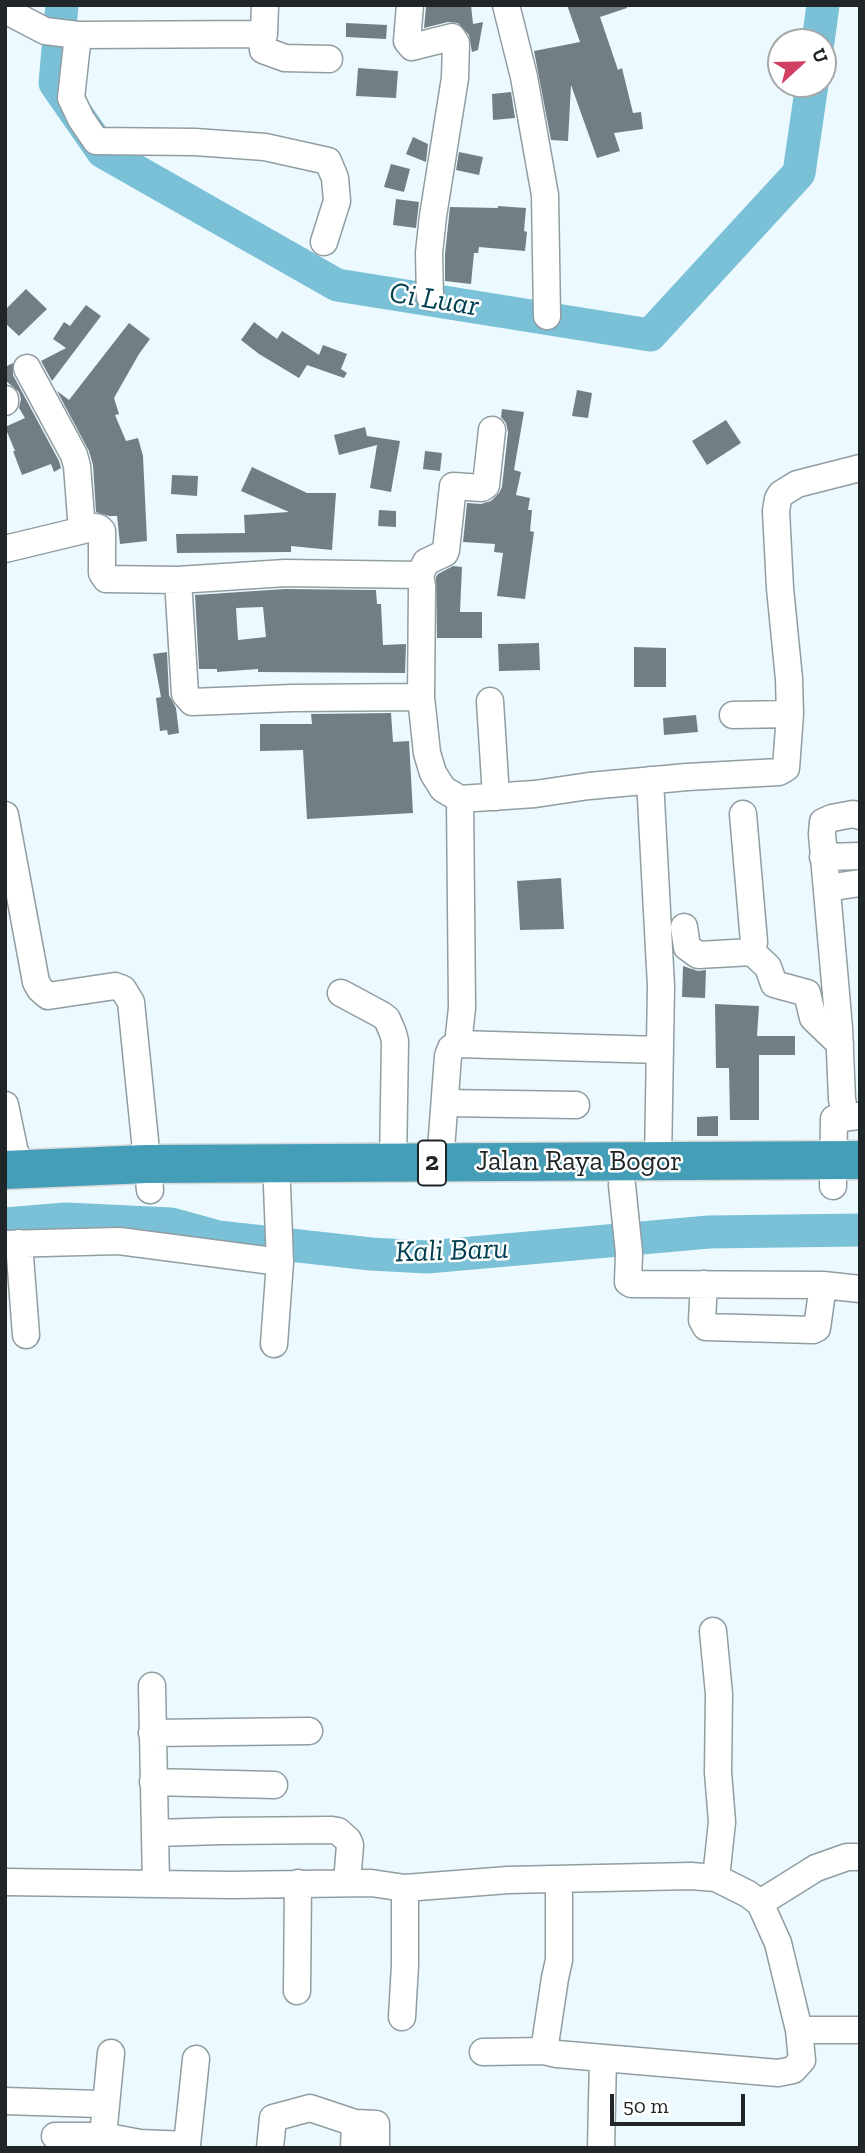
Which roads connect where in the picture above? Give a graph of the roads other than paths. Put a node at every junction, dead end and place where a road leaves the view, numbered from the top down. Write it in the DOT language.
graph roads {
  1 [pos="265,5"];
  2 [pos="410,5"];
  3 [pos="506,5"];
  4 [pos="5,10"];
  5 [pos="62,33"];
  6 [pos="264,34"];
  7 [pos="329,59"];
  8 [pos="324,242"];
  9 [pos="429,297"];
  10 [pos="548,316"];
  11 [pos="27,368"];
  12 [pos="492,430"];
  13 [pos="860,468"];
  14 [pos="82,530"];
  15 [pos="5,549"];
  16 [pos="420,575"];
  17 [pos="178,580"];
  18 [pos="421,697"];
  19 [pos="490,702"];
  20 [pos="790,714"];
  21 [pos="733,715"];
  22 [pos="650,780"];
  23 [pos="496,797"];
  24 [pos="460,799"];
  25 [pos="743,814"];
  26 [pos="5,815"];
  27 [pos="860,816"];
  28 [pos="860,856"];
  29 [pos="823,858"];
  30 [pos="860,883"];
  31 [pos="827,888"];
  32 [pos="684,928"];
  33 [pos="752,952"];
  34 [pos="341,993"];
  35 [pos="458,1044"];
  36 [pos="840,1044"];
  37 [pos="659,1050"];
  38 [pos="445,1104"];
  39 [pos="5,1105"];
  40 [pos="576,1105"];
  41 [pos="852,1116"];
  42 [pos="657,1161"];
  43 [pos="393,1163"];
  44 [pos="440,1163"];
  45 [pos="846,1173"];
  46 [pos="10,1177"];
  47 [pos="148,1177"];
  48 [pos="278,1195"];
  49 [pos="623,1196"];
  50 [pos="12,1244"];
  51 [pos="280,1257"];
  52 [pos="704,1284"];
  53 [pos="823,1285"];
  54 [pos="860,1289"];
  55 [pos="26,1335"];
  56 [pos="274,1343"];
  57 [pos="713,1631"];
  58 [pos="152,1686"];
  59 [pos="309,1731"];
  60 [pos="152,1732"];
  61 [pos="153,1782"];
  62 [pos="274,1785"];
  63 [pos="155,1833"];
  64 [pos="860,1857"];
  65 [pos="716,1878"];
  66 [pos="559,1879"];
  67 [pos="5,1882"];
  68 [pos="156,1883"];
  69 [pos="298,1883"];
  70 [pos="347,1883"];
  71 [pos="405,1888"];
  72 [pos="760,1903"];
  73 [pos="297,1991"];
  74 [pos="402,2017"];
  75 [pos="799,2030"];
  76 [pos="860,2030"];
  77 [pos="544,2051"];
  78 [pos="111,2053"];
  79 [pos="483,2053"];
  80 [pos="604,2057"];
  81 [pos="196,2059"];
  82 [pos="5,2101"];
  83 [pos="99,2104"];
  84 [pos="54,2136"];
  85 [pos="103,2136"];
  86 [pos="355,2136"];
  87 [pos="140,2146"];
  88 [pos="187,2147"];
  89 [pos="270,2148"];
  90 [pos="376,2148"];
  91 [pos="601,2148"];
  1 -- 6 [label="street"];
  2 -- 9 [label="street"];
  3 -- 10 [label="street"];
  4 -- 5 [label="street"];
  5 -- 6 [label="street"];
  5 -- 8 [label="street"];
  6 -- 7 [label="street"];
  11 -- 14 [label="street"];
  12 -- 16 [label="street"];
  13 -- 20 [label="street"];
  14 -- 15 [label="street"];
  14 -- 17 [label="street"];
  16 -- 17 [label="street"];
  16 -- 18 [label="street"];
  17 -- 18 [label="street"];
  18 -- 24 [label="street"];
  19 -- 23 [label="street"];
  20 -- 21 [label="street"];
  20 -- 22 [label="street"];
  22 -- 23 [label="street"];
  22 -- 37 [label="street"];
  23 -- 24 [label="street"];
  24 -- 35 [label="street"];
  25 -- 33 [label="street"];
  26 -- 47 [label="street"];
  27 -- 29 [label="street"];
  28 -- 29 [label="street"];
  29 -- 31 [label="street"];
  30 -- 31 [label="street"];
  31 -- 36 [label="street"];
  32 -- 33 [label="street"];
  33 -- 36 [label="street"];
  34 -- 43 [label="street"];
  35 -- 37 [label="street"];
  35 -- 38 [label="street"];
  36 -- 41 [label="street"];
  37 -- 42 [label="street"];
  38 -- 40 [label="street"];
  38 -- 44 [label="street"];
  39 -- 46 [label="street"];
  41 -- 45 [label="street"];
  42 -- 44 [label="highway, Jalan Raya Bogor / 2"];
  42 -- 45 [label="highway, Jalan Raya Bogor / 2"];
  43 -- 44 [label="highway, Jalan Raya Bogor / 2"];
  43 -- 47 [label="highway, Jalan Raya Bogor / 2"];
  45 -- 49 [label="highway, Jalan Raya Bogor / 2"];
  46 -- 47 [label="highway, Jalan Raya Bogor / 2"];
  47 -- 48 [label="highway, Jalan Raya Bogor / 2"];
  48 -- 49 [label="highway, Jalan Raya Bogor / 2"];
  48 -- 51 [label="street"];
  49 -- 52 [label="street"];
  50 -- 51 [label="street"];
  50 -- 55 [label="street"];
  51 -- 56 [label="street"];
  52 -- 53 [label="street"];
  52 -- 53 [label="street"];
  53 -- 54 [label="street"];
  57 -- 65 [label="street"];
  58 -- 60 [label="street"];
  59 -- 60 [label="street"];
  60 -- 61 [label="street"];
  61 -- 62 [label="street"];
  61 -- 63 [label="street"];
  63 -- 68 [label="street"];
  63 -- 70 [label="street"];
  64 -- 72 [label="street"];
  65 -- 66 [label="street"];
  65 -- 72 [label="street"];
  66 -- 71 [label="street"];
  66 -- 77 [label="street"];
  67 -- 68 [label="street"];
  68 -- 69 [label="street"];
  69 -- 70 [label="street"];
  69 -- 73 [label="street"];
  70 -- 71 [label="street"];
  71 -- 74 [label="street"];
  72 -- 75 [label="street"];
  75 -- 76 [label="street"];
  75 -- 80 [label="street"];
  77 -- 79 [label="street"];
  77 -- 80 [label="street"];
  78 -- 85 [label="street"];
  80 -- 91 [label="street"];
  81 -- 88 [label="street"];
  82 -- 83 [label="street"];
  84 -- 85 [label="street"];
  85 -- 87 [label="street"];
  86 -- 89 [label="street"];
  86 -- 90 [label="street"];
  87 -- 88 [label="street"];
}
